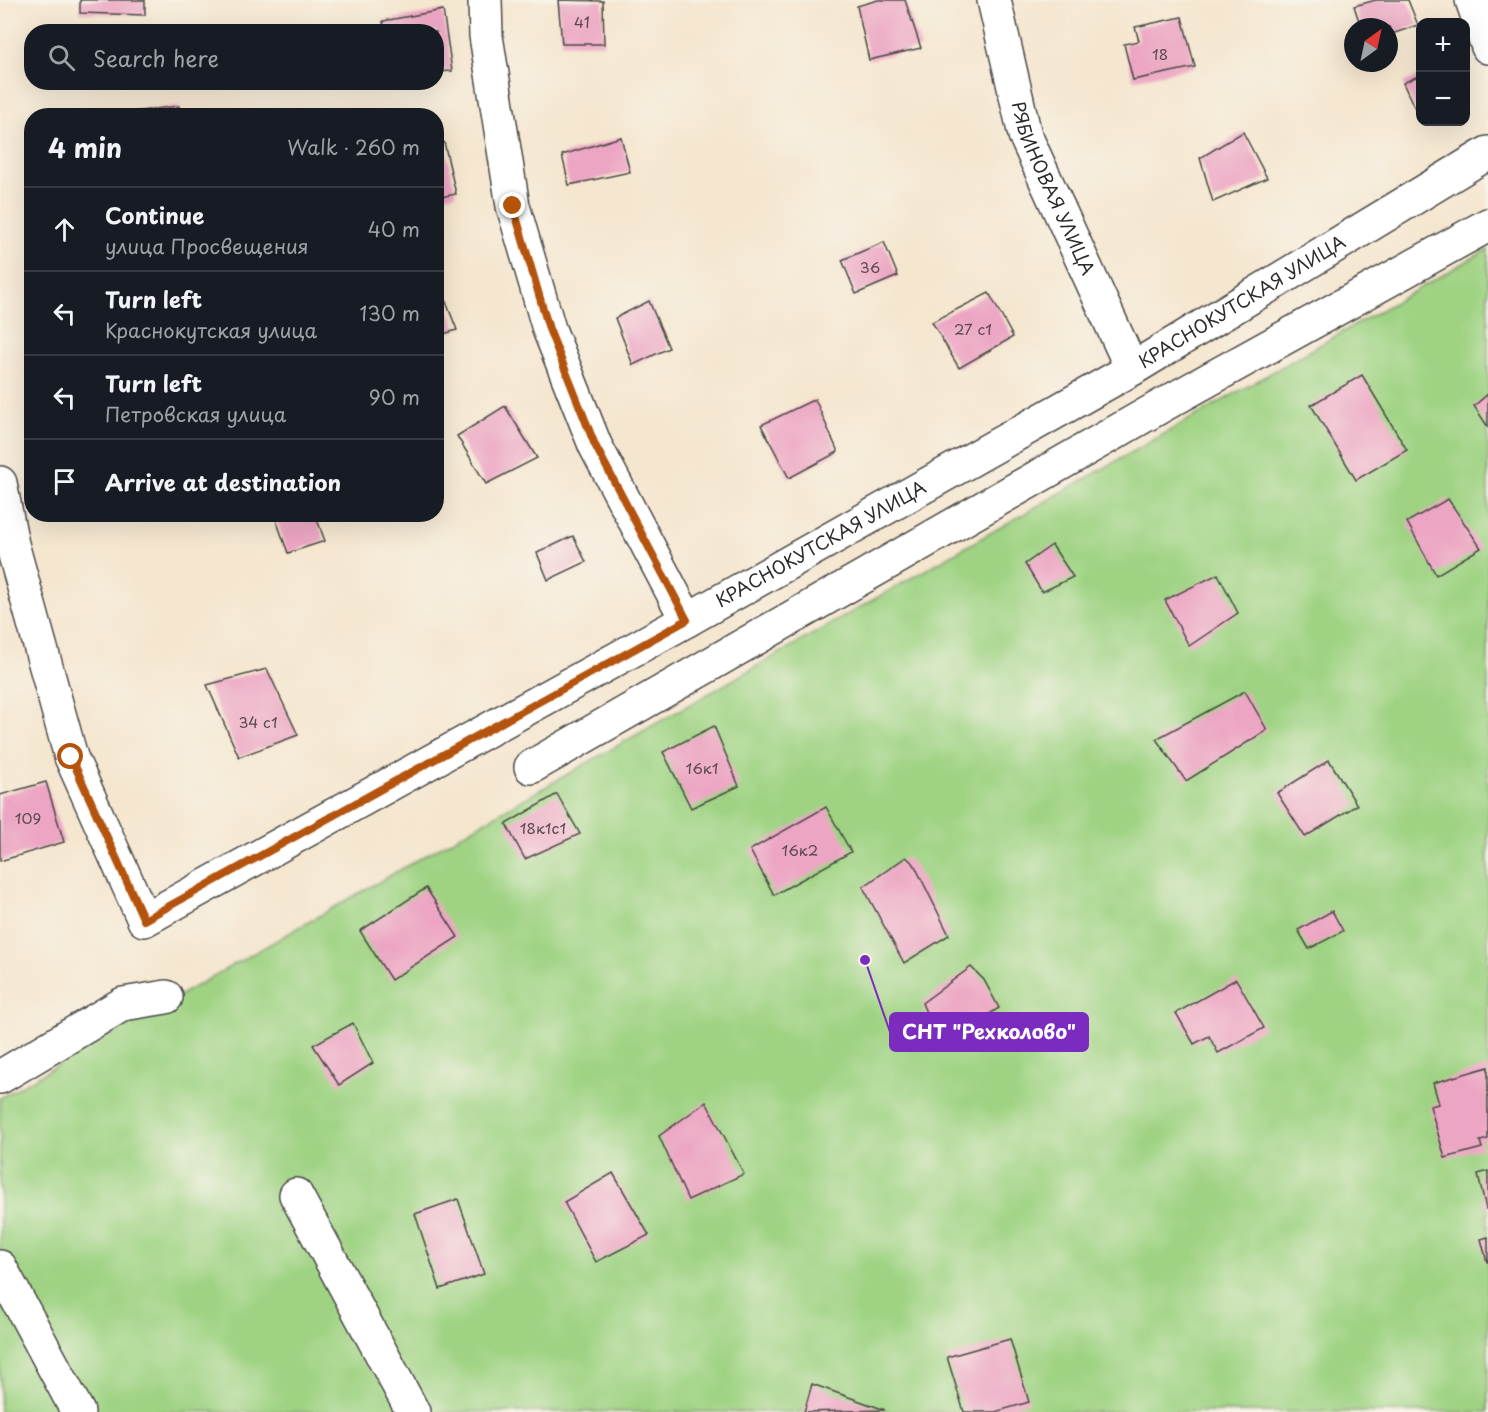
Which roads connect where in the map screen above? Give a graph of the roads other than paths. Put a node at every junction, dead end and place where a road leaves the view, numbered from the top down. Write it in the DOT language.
graph roads {
  1 [pos="485,0"];
  2 [pos="994,0"];
  3 [pos="1472,0"];
  4 [pos="1488,47"];
  5 [pos="1488,153"];
  6 [pos="1488,225"];
  7 [pos="1132,369"];
  8 [pos="0,483"];
  9 [pos="687,620"];
  10 [pos="531,767"];
  11 [pos="166,997"];
  12 [pos="0,1077"];
  13 [pos="296,1195"];
  14 [pos="0,1267"];
  15 [pos="78,1412"];
  16 [pos="413,1412"];
  1 -- 9 [label="street"];
  2 -- 7 [label="street, РЯБИНОВАЯ УЛИЦА"];
  3 -- 4 [label="street"];
  5 -- 7 [label="street, КРАСНОКУТСКАЯ УЛИЦА"];
  6 -- 10 [label="street"];
  7 -- 9 [label="street, КРАСНОКУТСКАЯ УЛИЦА"];
  8 -- 9 [label="street, КРАСНОКУТСКАЯ УЛИЦА"];
  11 -- 12 [label="street"];
  13 -- 16 [label="street"];
  14 -- 15 [label="street"];
}
